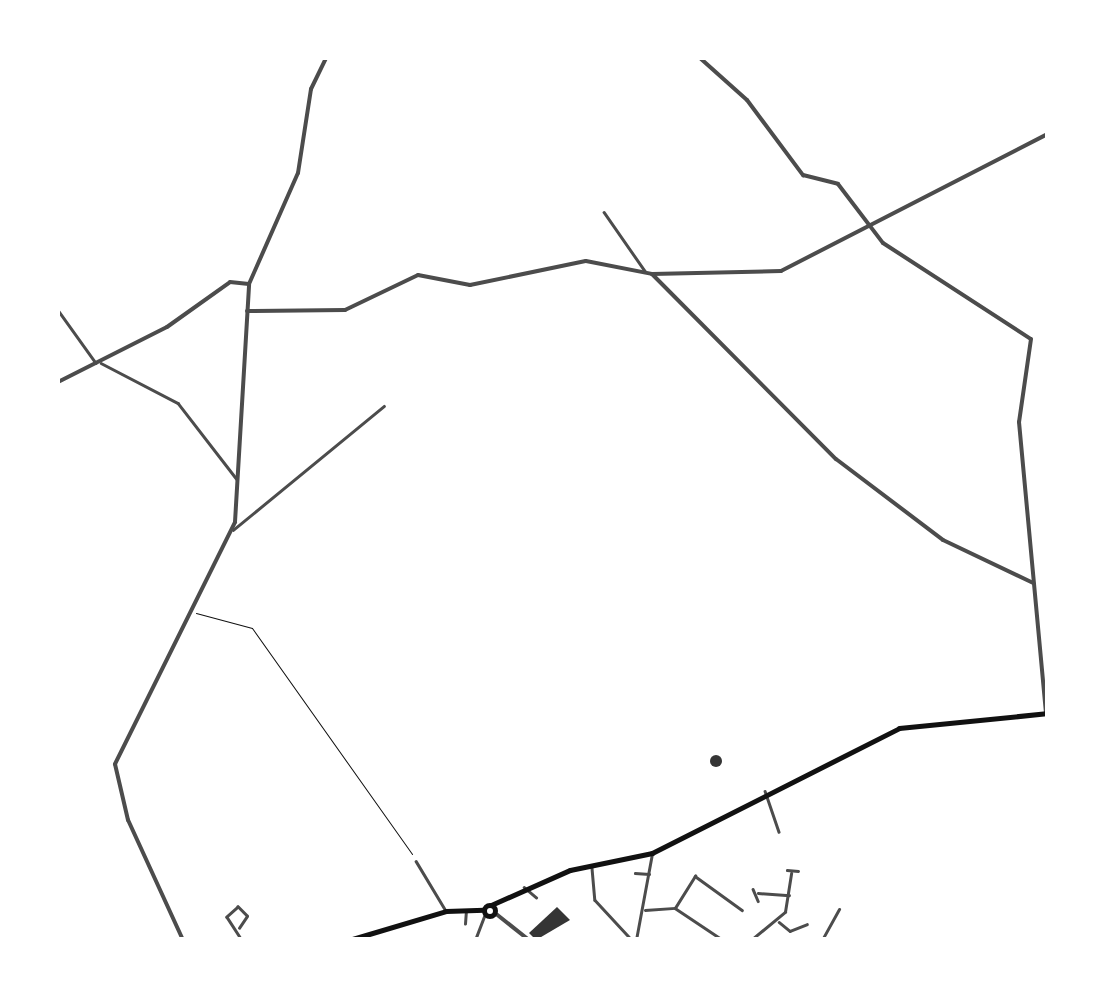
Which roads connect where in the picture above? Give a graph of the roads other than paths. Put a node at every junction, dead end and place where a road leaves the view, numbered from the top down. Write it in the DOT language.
graph roads {
  1 [pos="326,58"];
  2 [pos="700,58"];
  3 [pos="1048,134"];
  4 [pos="604,212"];
  5 [pos="867,223"];
  6 [pos="649,273"];
  7 [pos="249,284"];
  8 [pos="58,310"];
  9 [pos="247,310"];
  10 [pos="98,363"];
  11 [pos="58,382"];
  12 [pos="384,406"];
  13 [pos="238,480"];
  14 [pos="231,531"];
  15 [pos="1034,584"];
  16 [pos="1047,713"];
  17 [pos="765,792"];
  18 [pos="779,832"];
  19 [pos="652,852"];
  20 [pos="416,861"];
  21 [pos="592,864"];
  22 [pos="798,870"];
  23 [pos="635,874"];
  24 [pos="651,874"];
  25 [pos="524,887"];
  26 [pos="753,889"];
  27 [pos="758,894"];
  28 [pos="789,894"];
  29 [pos="536,897"];
  30 [pos="758,901"];
  31 [pos="674,908"];
  32 [pos="839,908"];
  33 [pos="493,909"];
  34 [pos="466,910"];
  35 [pos="644,910"];
  36 [pos="742,910"];
  37 [pos="446,911"];
  38 [pos="482,911"];
  39 [pos="778,920"];
  40 [pos="482,922"];
  41 [pos="466,924"];
  42 [pos="806,924"];
  43 [pos="239,928"];
  44 [pos="796,929"];
  45 [pos="760,932"];
  46 [pos="800,936"];
  47 [pos="183,940"];
  48 [pos="242,940"];
  49 [pos="349,940"];
  50 [pos="475,940"];
  51 [pos="529,940"];
  52 [pos="634,940"];
  53 [pos="723,940"];
  54 [pos="751,940"];
  55 [pos="764,940"];
  56 [pos="822,940"];
  1 -- 7 [label="street"];
  2 -- 5 [label="street"];
  3 -- 5 [label="street"];
  4 -- 6 [label="street"];
  5 -- 6 [label="street"];
  5 -- 15 [label="street"];
  6 -- 9 [label="street"];
  6 -- 15 [label="street"];
  7 -- 9 [label="street"];
  7 -- 10 [label="street"];
  8 -- 10 [label="street"];
  9 -- 13 [label="street"];
  10 -- 11 [label="street"];
  10 -- 13 [label="street"];
  12 -- 14 [label="street"];
  13 -- 14 [label="street"];
  14 -- 47 [label="street"];
  15 -- 16 [label="street"];
  16 -- 17 [label="main road"];
  17 -- 18 [label="street"];
  17 -- 19 [label="main road"];
  19 -- 21 [label="main road"];
  19 -- 24 [label="street"];
  20 -- 37 [label="street"];
  21 -- 25 [label="main road"];
  21 -- 52 [label="street"];
  22 -- 28 [label="street"];
  23 -- 24 [label="street"];
  24 -- 35 [label="street"];
  25 -- 29 [label="street"];
  25 -- 33 [label="main road"];
  26 -- 27 [label="street"];
  27 -- 28 [label="street"];
  27 -- 30 [label="street"];
  28 -- 39 [label="street"];
  31 -- 35 [label="street"];
  31 -- 36 [label="street"];
  31 -- 53 [label="street"];
  32 -- 56 [label="street"];
  33 -- 38 [label="main road"];
  33 -- 51 [label="street"];
  34 -- 37 [label="main road"];
  34 -- 38 [label="main road"];
  34 -- 41 [label="street"];
  35 -- 52 [label="street"];
  37 -- 49 [label="main road"];
  38 -- 40 [label="main road"];
  39 -- 44 [label="street"];
  39 -- 45 [label="street"];
  40 -- 50 [label="street"];
  42 -- 44 [label="street"];
  43 -- 43 [label="street"];
  43 -- 48 [label="street"];
  44 -- 46 [label="street"];
  45 -- 54 [label="street"];
  45 -- 55 [label="street"];
}
